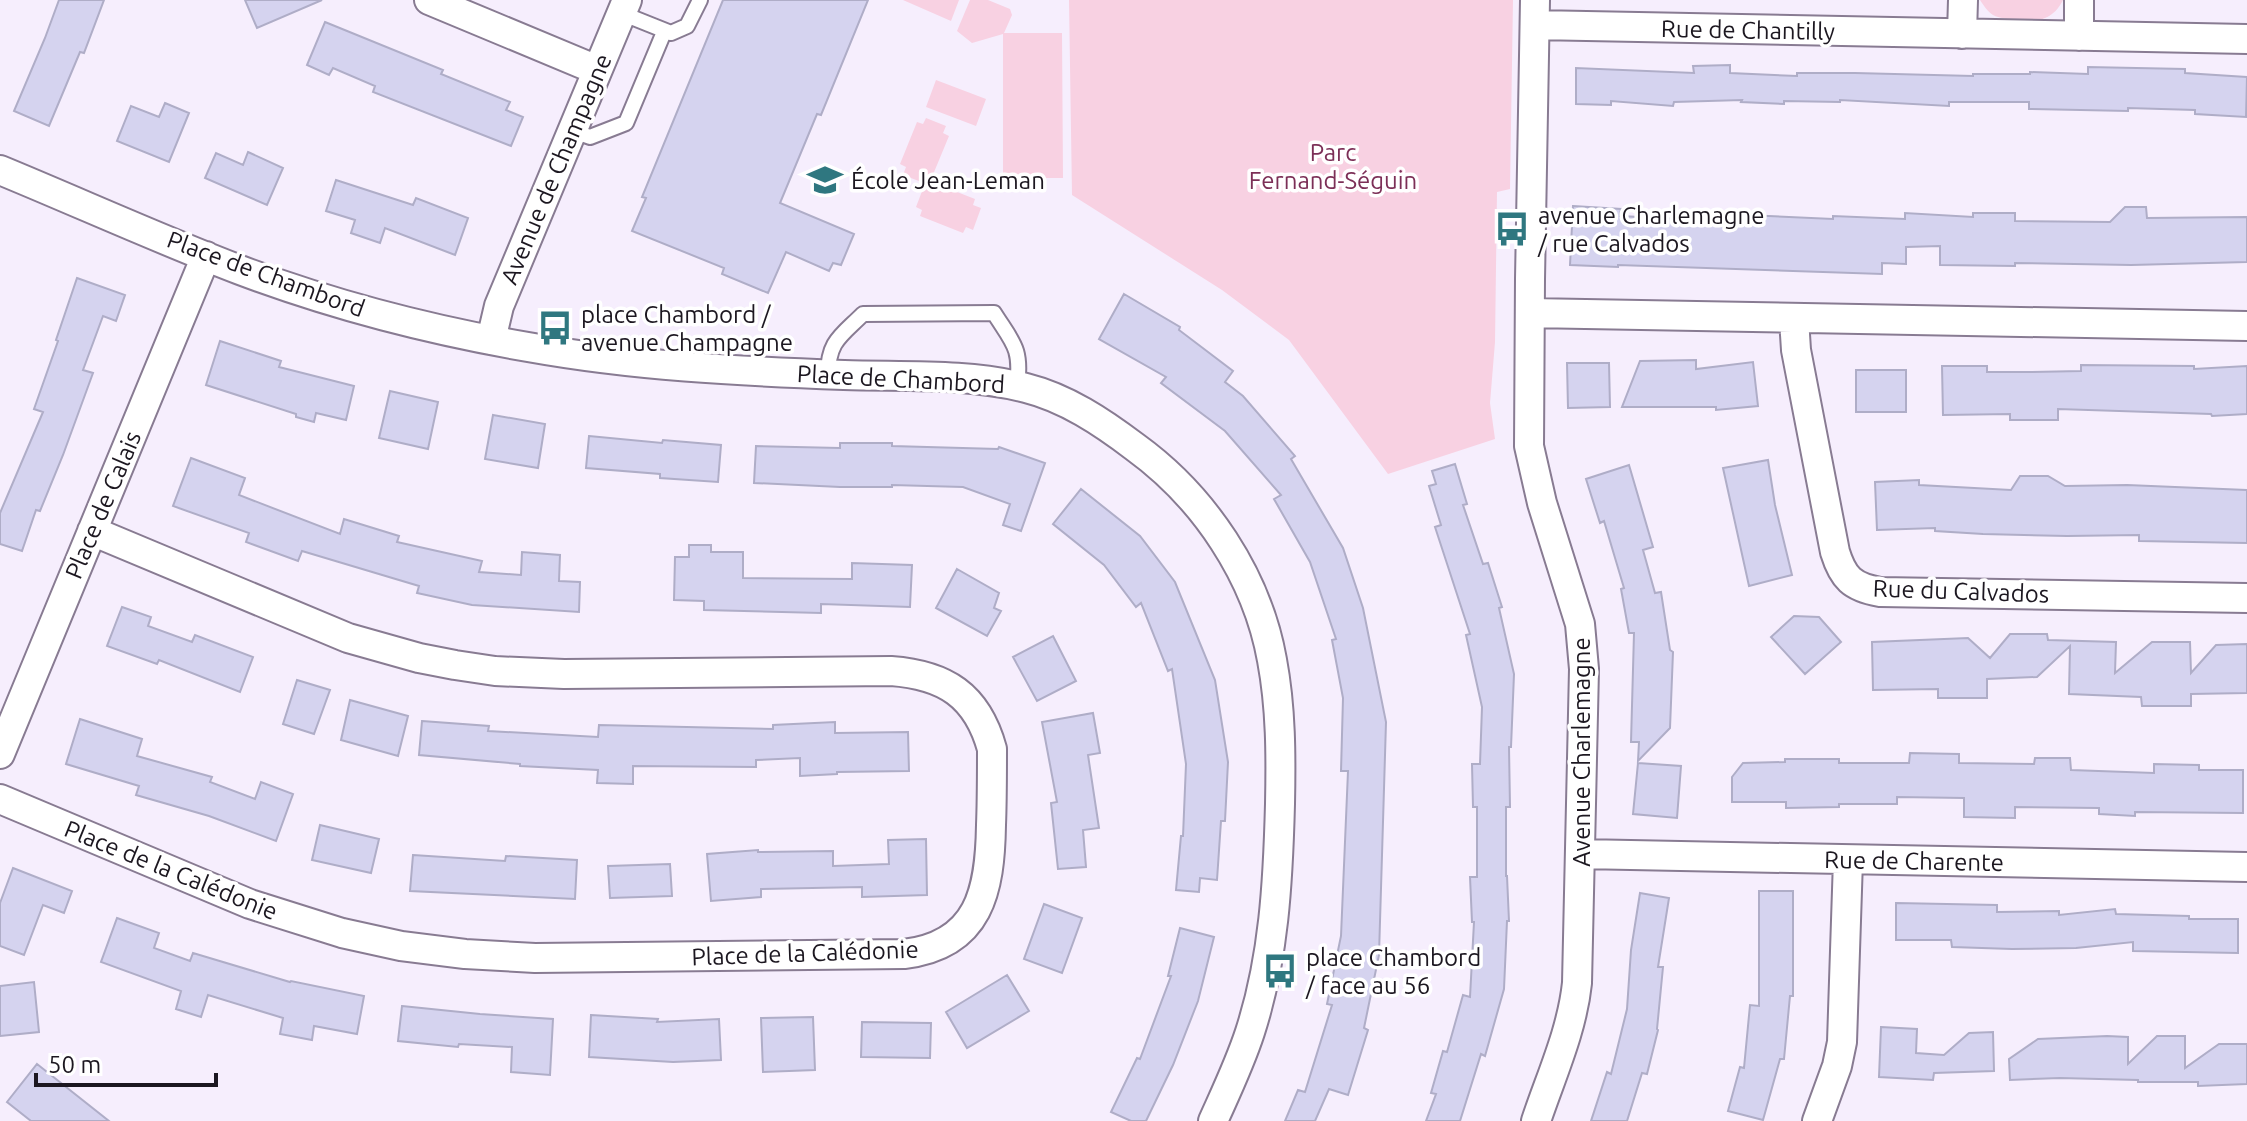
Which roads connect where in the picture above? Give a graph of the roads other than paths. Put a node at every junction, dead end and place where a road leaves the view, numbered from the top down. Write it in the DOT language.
graph roads {
  1 [pos="429,0"];
  2 [pos="700,0"];
  3 [pos="1963,0"];
  4 [pos="2079,0"];
  5 [pos="624,7"];
  6 [pos="1535,13"];
  7 [pos="664,32"];
  8 [pos="1962,34"];
  9 [pos="2079,36"];
  10 [pos="2247,39"];
  11 [pos="597,70"];
  12 [pos="573,131"];
  13 [pos="0,170"];
  14 [pos="206,256"];
  15 [pos="1530,313"];
  16 [pos="1794,319"];
  17 [pos="2247,326"];
  18 [pos="491,340"];
  19 [pos="828,375"];
  20 [pos="1017,386"];
  21 [pos="92,531"];
  22 [pos="2247,598"];
  23 [pos="0,754"];
  24 [pos="0,799"];
  25 [pos="1581,854"];
  26 [pos="1848,860"];
  27 [pos="2247,867"];
  28 [pos="1213,1121"];
  29 [pos="1536,1121"];
  30 [pos="1818,1121"];
  1 -- 11 [label="street"];
  2 -- 7 [label="lane"];
  3 -- 8 [label="street"];
  4 -- 9 [label="street"];
  5 -- 7 [label="lane"];
  5 -- 11 [label="street, Avenue de Champagne"];
  6 -- 8 [label="street, Rue de Chantilly"];
  6 -- 15 [label="street, Avenue Charlemagne"];
  7 -- 12 [label="lane"];
  8 -- 9 [label="street, Rue de Chantilly"];
  9 -- 10 [label="street, Rue de Chantilly"];
  11 -- 12 [label="street, Avenue de Champagne"];
  12 -- 18 [label="street, Avenue de Champagne"];
  13 -- 14 [label="street, Place de Chambord"];
  14 -- 18 [label="street, Place de Chambord"];
  14 -- 21 [label="street, Place de Calais"];
  15 -- 16 [label="street"];
  15 -- 25 [label="street, Avenue Charlemagne"];
  16 -- 17 [label="street"];
  16 -- 22 [label="street, Rue du Calvados"];
  18 -- 19 [label="street, Place de Chambord"];
  19 -- 20 [label="street, Place de Chambord"];
  19 -- 20 [label="lane"];
  20 -- 28 [label="street, Place de Chambord"];
  21 -- 23 [label="street, Place de Calais"];
  21 -- 24 [label="street, Place de la Calédonie"];
  25 -- 26 [label="street, Rue de Charente"];
  25 -- 29 [label="street, Avenue Charlemagne"];
  26 -- 27 [label="street, Rue de Charente"];
  26 -- 30 [label="street"];
}
